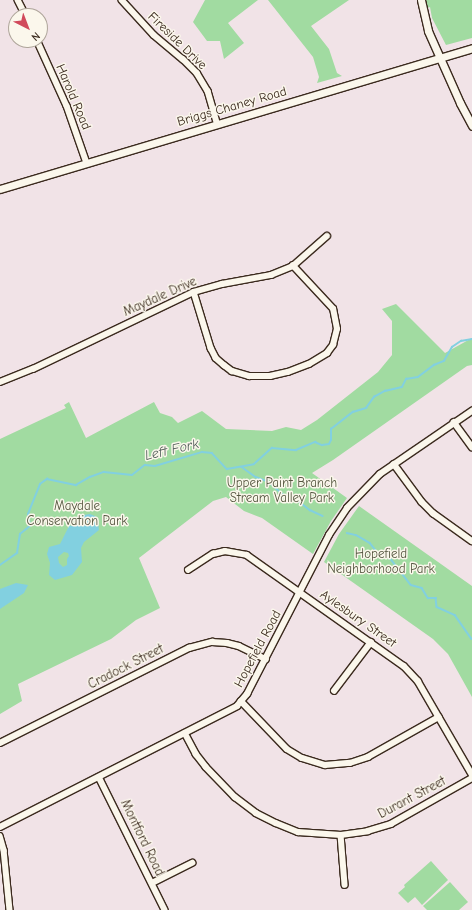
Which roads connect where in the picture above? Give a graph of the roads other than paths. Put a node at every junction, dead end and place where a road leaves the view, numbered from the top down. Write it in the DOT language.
graph roads {
  1 [pos="122,0"];
  2 [pos="421,0"];
  3 [pos="41,48"];
  4 [pos="472,48"];
  5 [pos="440,56"];
  6 [pos="217,124"];
  7 [pos="472,126"];
  8 [pos="87,162"];
  9 [pos="0,189"];
  10 [pos="327,236"];
  11 [pos="293,266"];
  12 [pos="194,292"];
  13 [pos="0,382"];
  14 [pos="472,411"];
  15 [pos="454,422"];
  16 [pos="472,447"];
  17 [pos="394,464"];
  18 [pos="472,541"];
  19 [pos="188,570"];
  20 [pos="301,592"];
  21 [pos="371,642"];
  22 [pos="266,659"];
  23 [pos="334,691"];
  24 [pos="241,701"];
  25 [pos="439,717"];
  26 [pos="185,733"];
  27 [pos="0,743"];
  28 [pos="472,774"];
  29 [pos="99,776"];
  30 [pos="472,778"];
  31 [pos="0,827"];
  32 [pos="0,836"];
  33 [pos="341,836"];
  34 [pos="192,863"];
  35 [pos="152,883"];
  36 [pos="345,885"];
  37 [pos="10,910"];
  38 [pos="165,910"];
  1 -- 6 [label="street, Fireside Drive"];
  2 -- 5 [label="main road"];
  3 -- 8 [label="street, Harold Road"];
  4 -- 5 [label="main road, Briggs Chaney Road"];
  5 -- 6 [label="main road, Briggs Chaney Road"];
  5 -- 7 [label="main road"];
  6 -- 8 [label="main road, Briggs Chaney Road"];
  8 -- 9 [label="main road, Briggs Chaney Road"];
  10 -- 11 [label="street, Maydale Drive"];
  11 -- 12 [label="street, Maydale Drive"];
  11 -- 12 [label="street"];
  12 -- 13 [label="street, Maydale Drive"];
  14 -- 15 [label="street, Hopefield Road"];
  15 -- 16 [label="street"];
  15 -- 17 [label="street, Hopefield Road"];
  17 -- 18 [label="street"];
  17 -- 20 [label="street, Hopefield Road"];
  19 -- 20 [label="street, Aylesbury Street"];
  20 -- 21 [label="street, Aylesbury Street"];
  20 -- 22 [label="street, Hopefield Road"];
  21 -- 23 [label="street"];
  21 -- 25 [label="street, Aylesbury Street"];
  22 -- 24 [label="street, Hopefield Road"];
  22 -- 27 [label="street, Cradock Street"];
  24 -- 25 [label="street"];
  24 -- 26 [label="street, Hopefield Road"];
  25 -- 28 [label="street, Aylesbury Street"];
  26 -- 29 [label="street, Hopefield Road"];
  26 -- 33 [label="street, Durant Street"];
  29 -- 31 [label="street, Hopefield Road"];
  29 -- 35 [label="street, Montford Road"];
  30 -- 33 [label="street, Durant Street"];
  32 -- 37 [label="street"];
  33 -- 36 [label="street"];
  34 -- 35 [label="street"];
  35 -- 38 [label="street, Montford Road"];
}
